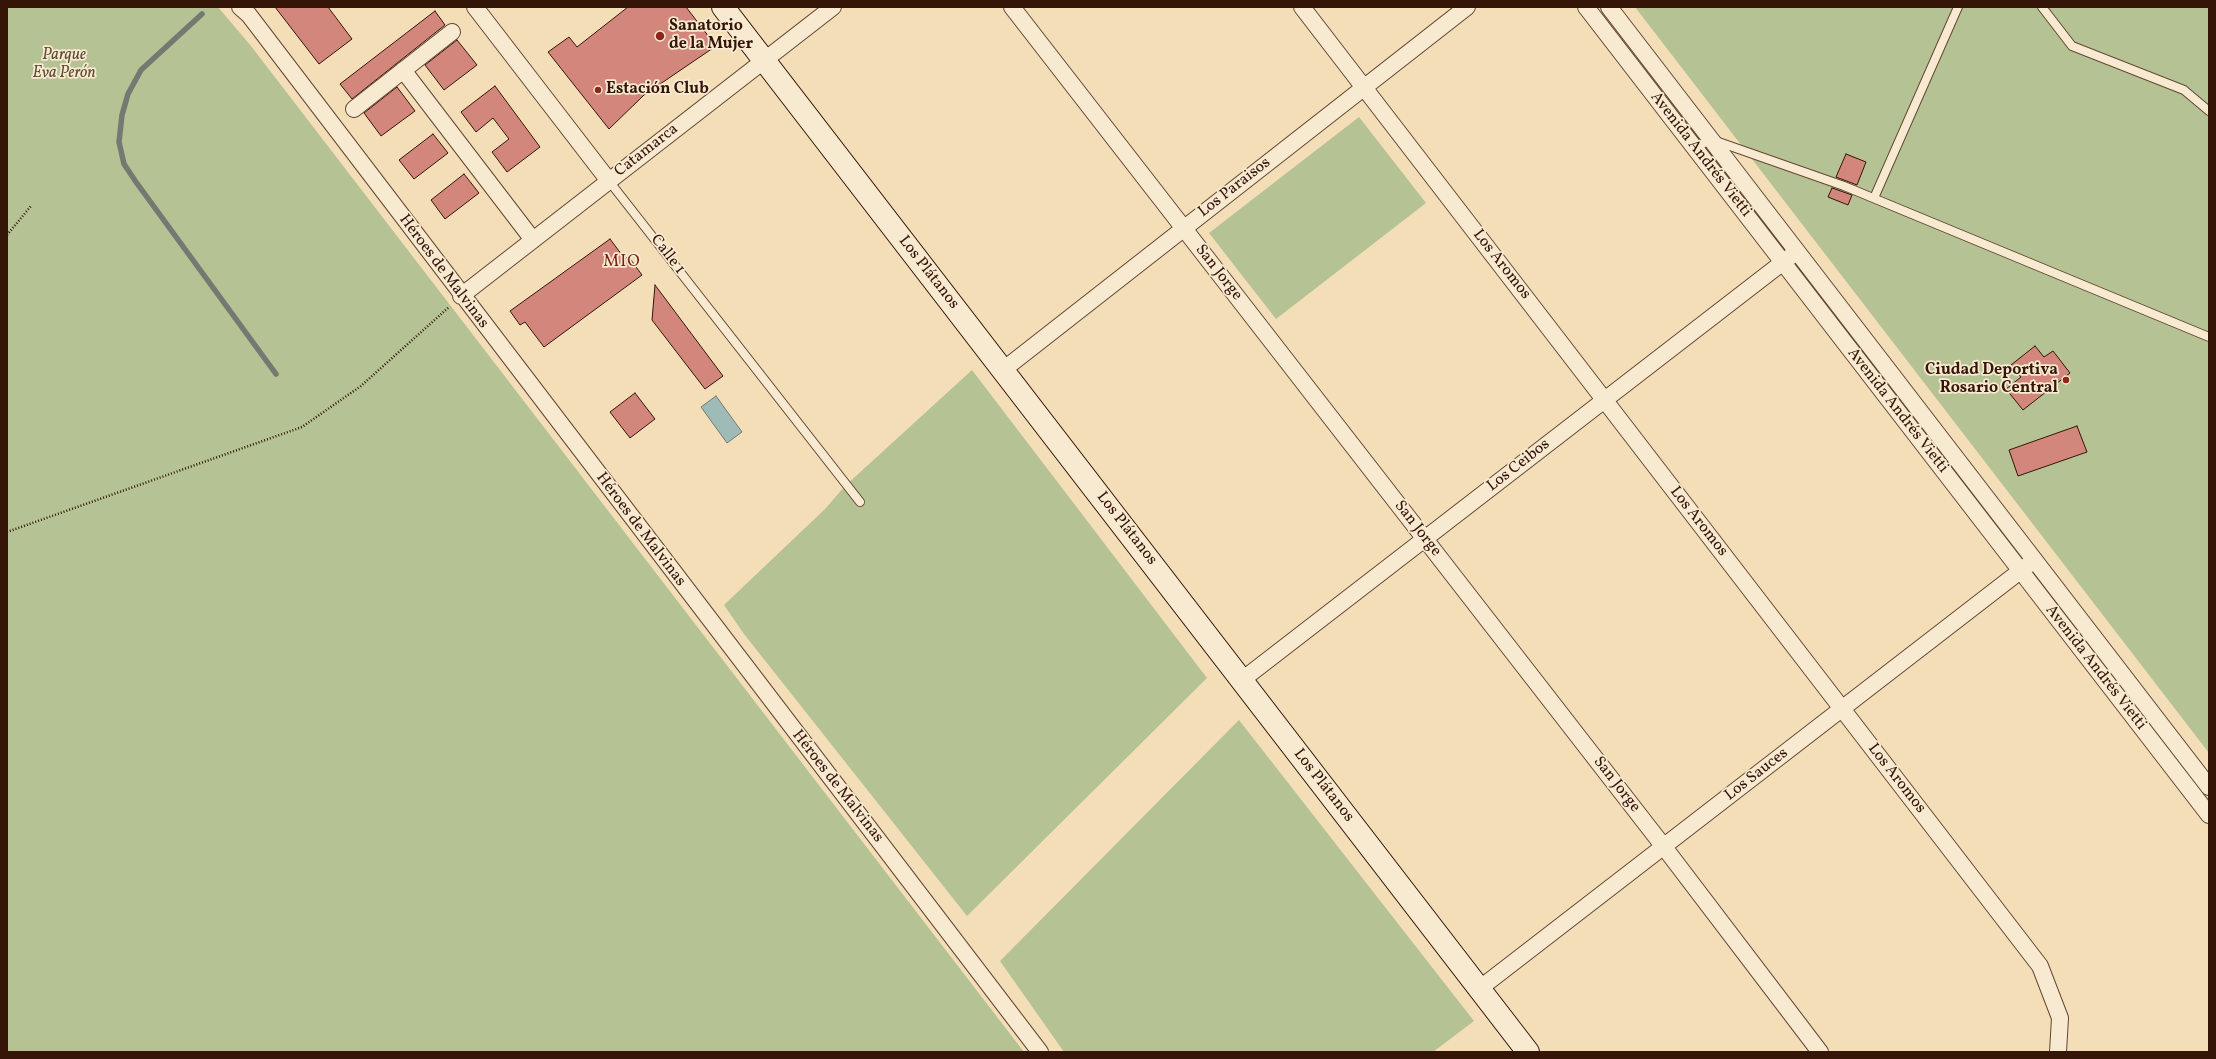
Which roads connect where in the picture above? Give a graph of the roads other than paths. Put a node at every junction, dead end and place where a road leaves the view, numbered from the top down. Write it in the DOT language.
graph roads {
  1 [pos="240,7"];
  2 [pos="474,7"];
  3 [pos="723,7"];
  4 [pos="833,7"];
  5 [pos="1012,7"];
  6 [pos="1302,7"];
  7 [pos="1466,7"];
  8 [pos="1586,7"];
  9 [pos="1609,7"];
  10 [pos="1958,7"];
  11 [pos="2042,7"];
  12 [pos="452,32"];
  13 [pos="764,60"];
  14 [pos="403,70"];
  15 [pos="1364,87"];
  16 [pos="354,109"];
  17 [pos="2209,111"];
  18 [pos="1710,139"];
  19 [pos="1695,149"];
  20 [pos="609,181"];
  21 [pos="1874,198"];
  22 [pos="1184,228"];
  23 [pos="533,240"];
  24 [pos="1797,251"];
  25 [pos="1783,262"];
  26 [pos="462,296"];
  27 [pos="2209,337"];
  28 [pos="1003,370"];
  29 [pos="1604,400"];
  30 [pos="860,502"];
  31 [pos="1425,539"];
  32 [pos="2034,560"];
  33 [pos="2020,571"];
  34 [pos="1242,680"];
  35 [pos="1842,709"];
  36 [pos="2209,787"];
  37 [pos="2209,816"];
  38 [pos="1664,847"];
  39 [pos="1479,989"];
  40 [pos="1040,1052"];
  41 [pos="1528,1052"];
  42 [pos="1820,1052"];
  43 [pos="2058,1052"];
  1 -- 26 [label="street, Héroes de Malvinas"];
  2 -- 20 [label="street, Calle 1"];
  3 -- 13 [label="street, Los Plátanos"];
  4 -- 13 [label="street, Catamarca"];
  5 -- 22 [label="street, San Jorge"];
  6 -- 15 [label="street, Los Aromos"];
  7 -- 15 [label="street, Los Paraisos"];
  8 -- 19 [label="street, Avenida Andrés Vietti"];
  9 -- 18 [label="street, Avenida Andrés Vietti"];
  10 -- 21 [label="lane"];
  11 -- 17 [label="lane"];
  12 -- 14 [label="street"];
  13 -- 20 [label="street, Catamarca"];
  13 -- 28 [label="street, Los Plátanos"];
  14 -- 16 [label="street"];
  14 -- 23 [label="street"];
  15 -- 22 [label="street, Los Paraisos"];
  15 -- 29 [label="street, Los Aromos"];
  18 -- 19 [label="lane"];
  18 -- 21 [label="lane"];
  18 -- 24 [label="street, Avenida Andrés Vietti"];
  19 -- 25 [label="street, Avenida Andrés Vietti"];
  20 -- 23 [label="street, Catamarca"];
  20 -- 30 [label="lane, Calle 1"];
  21 -- 27 [label="lane"];
  22 -- 28 [label="street, Los Paraisos"];
  22 -- 31 [label="street, San Jorge"];
  23 -- 26 [label="street, Catamarca"];
  24 -- 25 [label="street, Los Ceibos"];
  24 -- 32 [label="street, Avenida Andrés Vietti"];
  25 -- 29 [label="street, Los Ceibos"];
  25 -- 33 [label="street, Avenida Andrés Vietti"];
  26 -- 40 [label="street, Héroes de Malvinas"];
  28 -- 34 [label="street, Los Plátanos"];
  29 -- 31 [label="street, Los Ceibos"];
  29 -- 35 [label="street, Los Aromos"];
  31 -- 34 [label="street, Los Ceibos"];
  31 -- 38 [label="street, San Jorge"];
  32 -- 33 [label="street, Los Sauces"];
  32 -- 36 [label="street, Avenida Andrés Vietti"];
  33 -- 35 [label="street, Los Sauces"];
  33 -- 37 [label="street, Avenida Andrés Vietti"];
  34 -- 39 [label="street, Los Plátanos"];
  35 -- 38 [label="street, Los Sauces"];
  35 -- 43 [label="street, Los Aromos"];
  38 -- 39 [label="street, Los Sauces"];
  38 -- 42 [label="street, San Jorge"];
  39 -- 41 [label="street, Los Plátanos"];
}
